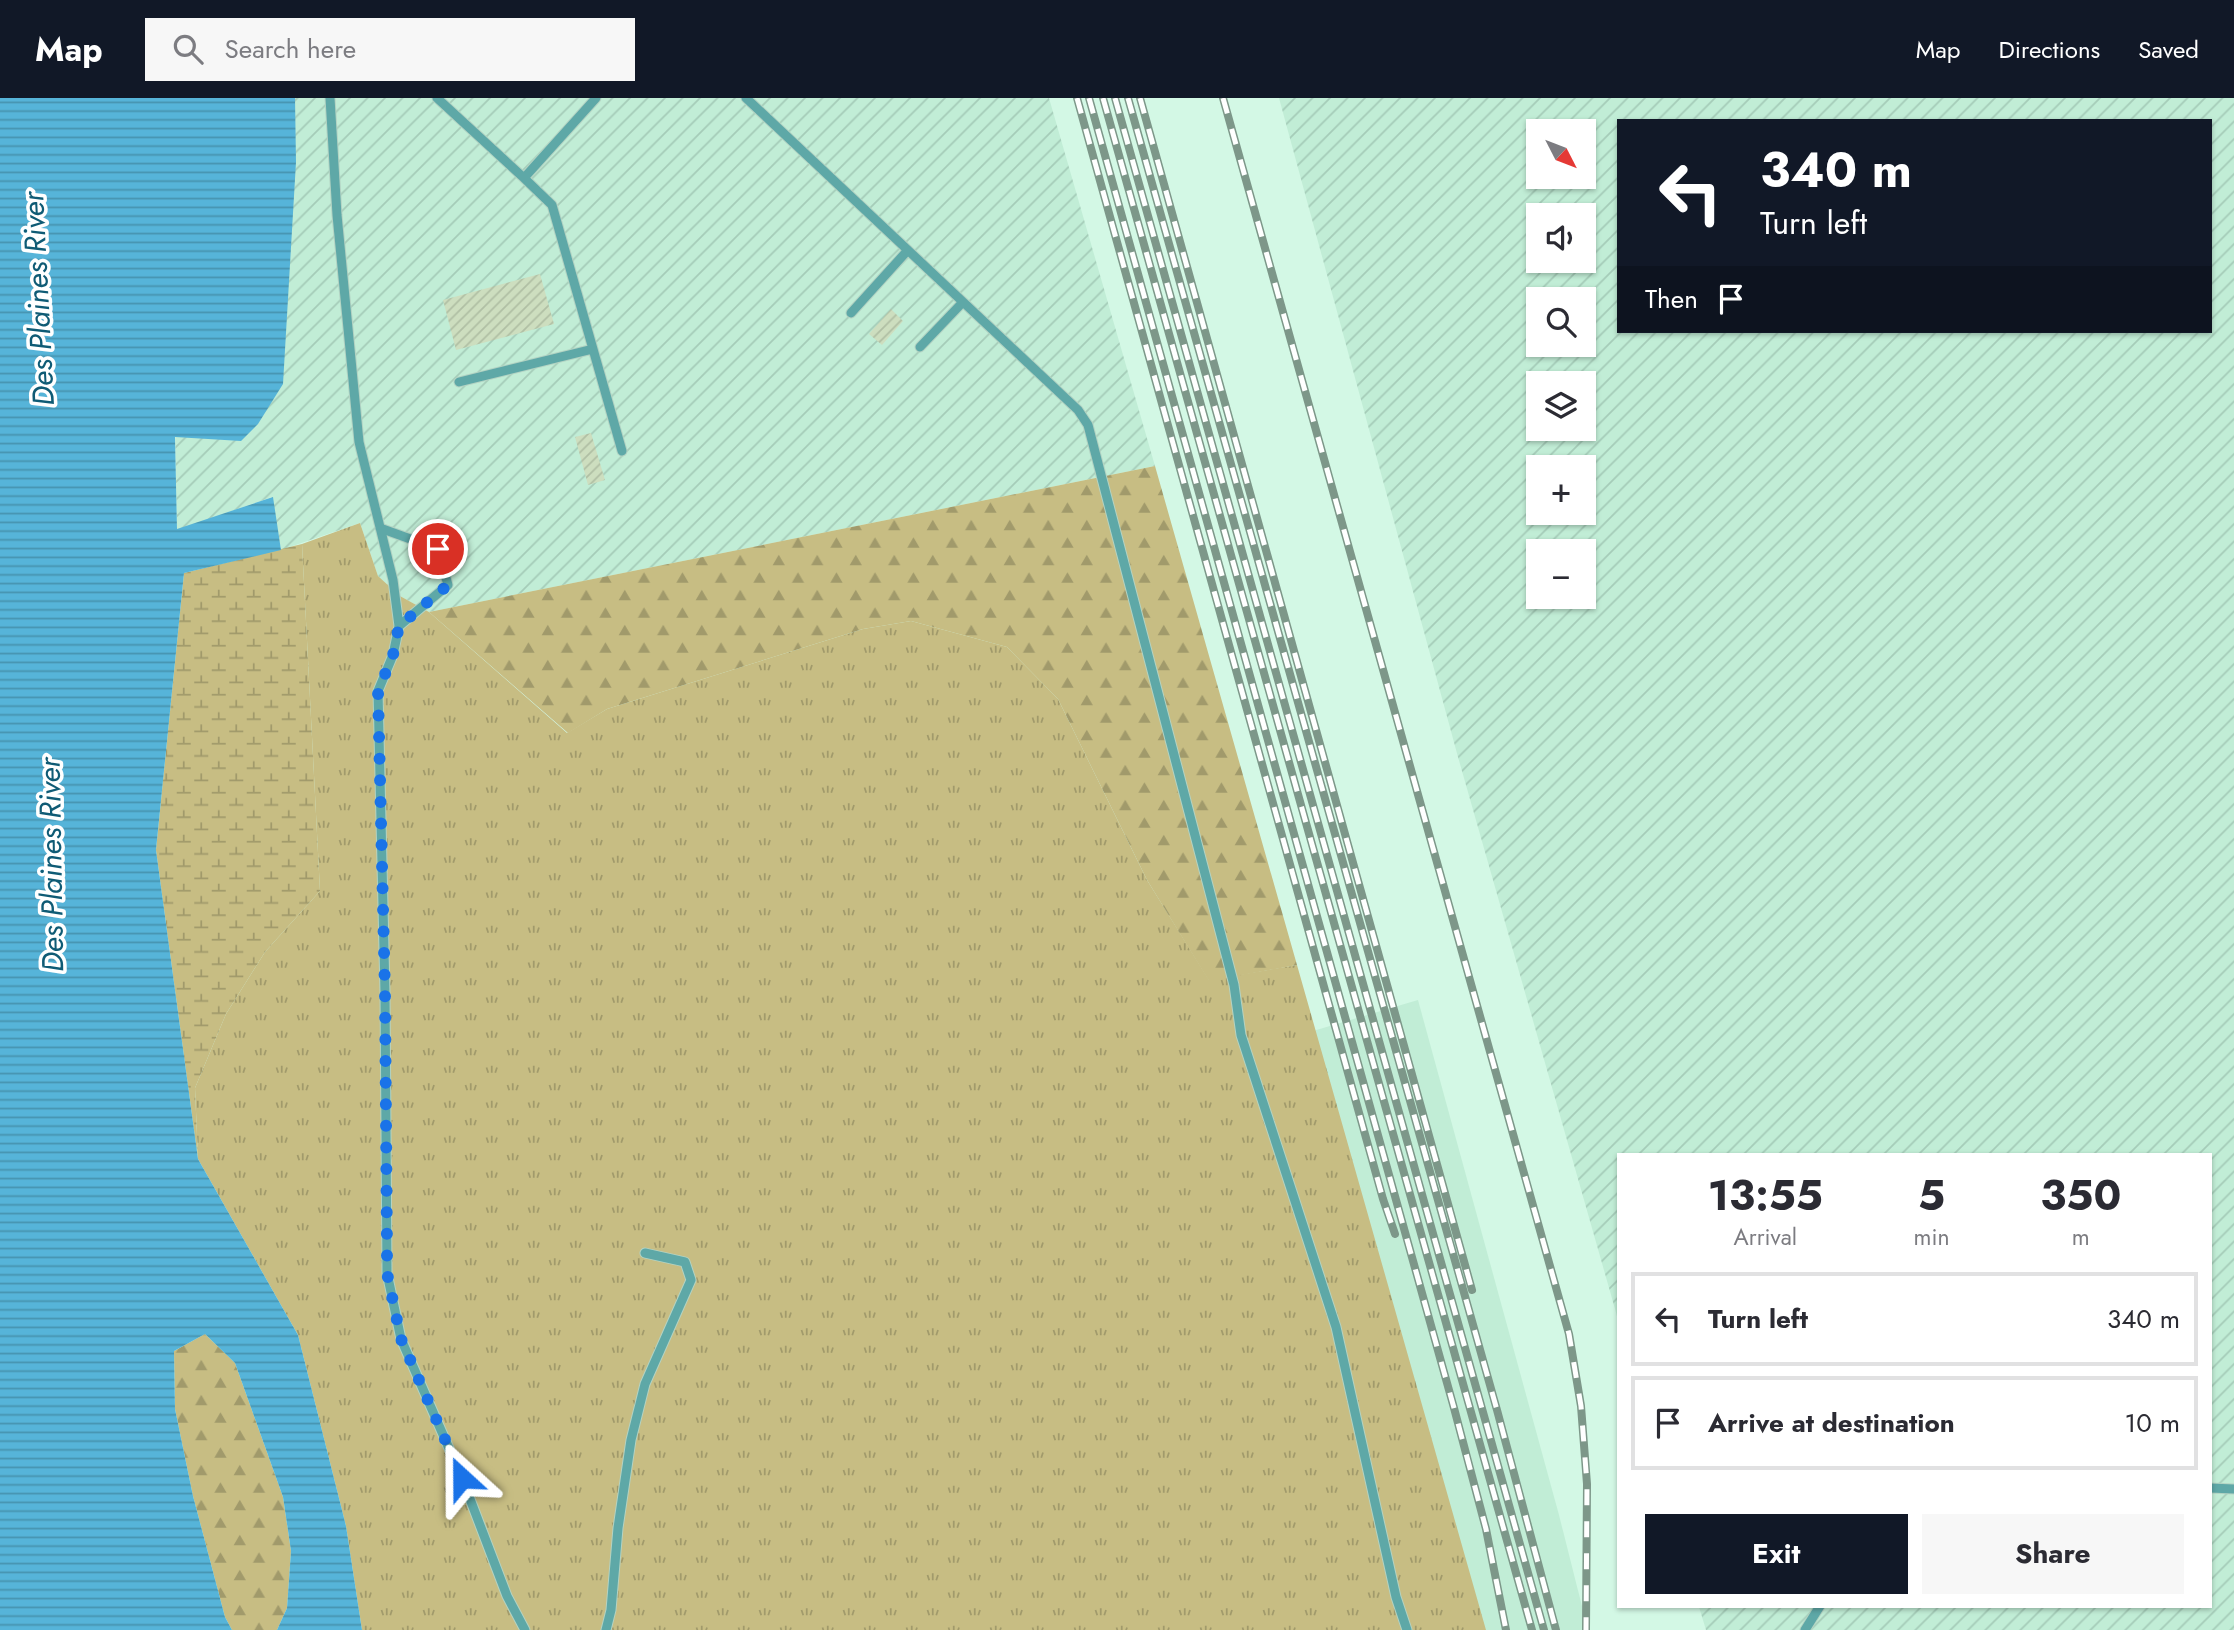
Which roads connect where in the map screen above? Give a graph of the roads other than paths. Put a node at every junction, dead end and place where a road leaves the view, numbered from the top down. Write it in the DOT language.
graph roads {
  1 [pos="330,98"];
  2 [pos="437,98"];
  3 [pos="746,98"];
  4 [pos="590,100"];
  5 [pos="524,178"];
  6 [pos="908,250"];
  7 [pos="963,302"];
  8 [pos="851,313"];
  9 [pos="920,347"];
  10 [pos="593,349"];
  11 [pos="459,382"];
  12 [pos="622,452"];
  13 [pos="380,528"];
  14 [pos="399,626"];
  15 [pos="645,1253"];
  16 [pos="2212,1488"];
  17 [pos="2234,1489"];
  18 [pos="1819,1608"];
  19 [pos="525,1630"];
  20 [pos="606,1630"];
  21 [pos="1407,1630"];
  22 [pos="1805,1630"];
  1 -- 13 [label="lane"];
  2 -- 5 [label="lane"];
  3 -- 6 [label="lane"];
  4 -- 5 [label="lane"];
  5 -- 10 [label="lane"];
  6 -- 7 [label="lane"];
  6 -- 8 [label="lane"];
  7 -- 9 [label="lane"];
  7 -- 21 [label="lane"];
  10 -- 11 [label="lane"];
  10 -- 12 [label="lane"];
  13 -- 14 [label="lane"];
  13 -- 14 [label="lane"];
  14 -- 19 [label="lane"];
  15 -- 20 [label="lane"];
  16 -- 17 [label="lane"];
  18 -- 22 [label="lane"];
}
